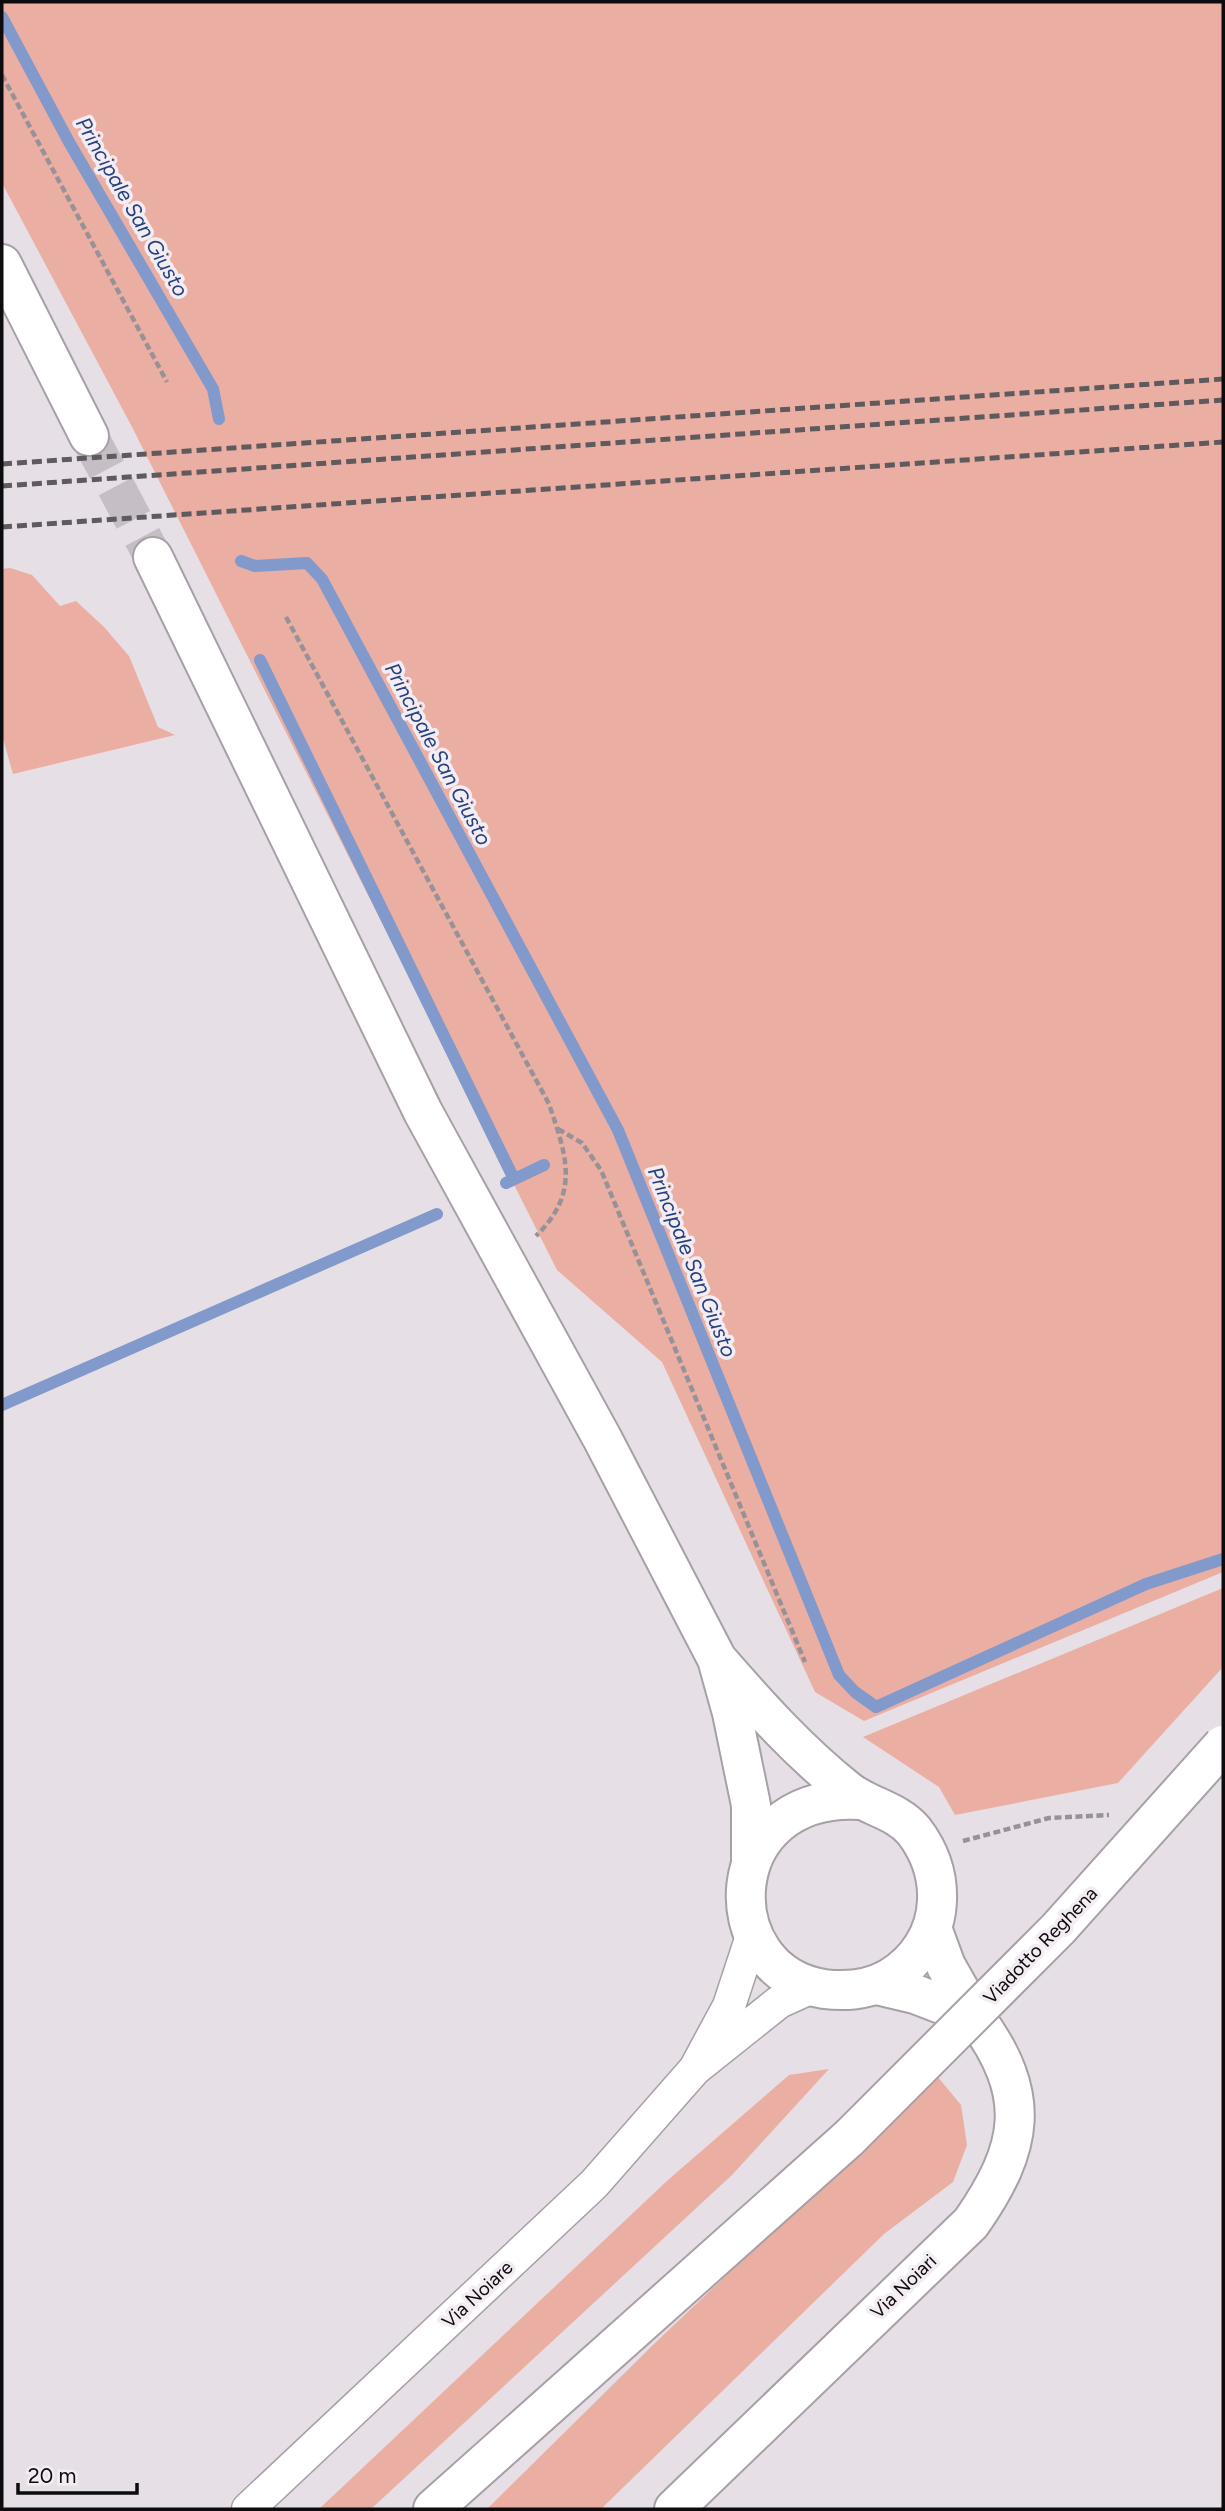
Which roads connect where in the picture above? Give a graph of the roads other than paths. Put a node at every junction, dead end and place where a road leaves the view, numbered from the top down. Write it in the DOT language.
graph roads {
  1 [pos="2,264"];
  2 [pos="89,436"];
  3 [pos="153,557"];
  4 [pos="717,1659"];
  5 [pos="1223,1745"];
  6 [pos="860,1800"];
  7 [pos="751,1862"];
  8 [pos="932,1928"];
  9 [pos="753,1933"];
  10 [pos="877,1986"];
  11 [pos="812,1987"];
  12 [pos="975,2017"];
  13 [pos="695,2068"];
  14 [pos="248,2509"];
  15 [pos="433,2509"];
  16 [pos="674,2509"];
  1 -- 2 [label="main road"];
  3 -- 4 [label="main road"];
  4 -- 6 [label="main road"];
  4 -- 7 [label="main road"];
  5 -- 15 [label="main road, Viadotto Reghena, bridge"];
  6 -- 7 [label="main road"];
  6 -- 8 [label="main road"];
  7 -- 9 [label="main road"];
  8 -- 10 [label="main road"];
  8 -- 12 [label="main road, Via Noiari"];
  9 -- 11 [label="main road"];
  9 -- 13 [label="street, Via Noiare"];
  10 -- 11 [label="main road"];
  10 -- 12 [label="main road"];
  11 -- 13 [label="street, Via Noiare"];
  12 -- 16 [label="main road, Via Noiari"];
  13 -- 14 [label="street, Via Noiare"];
}
